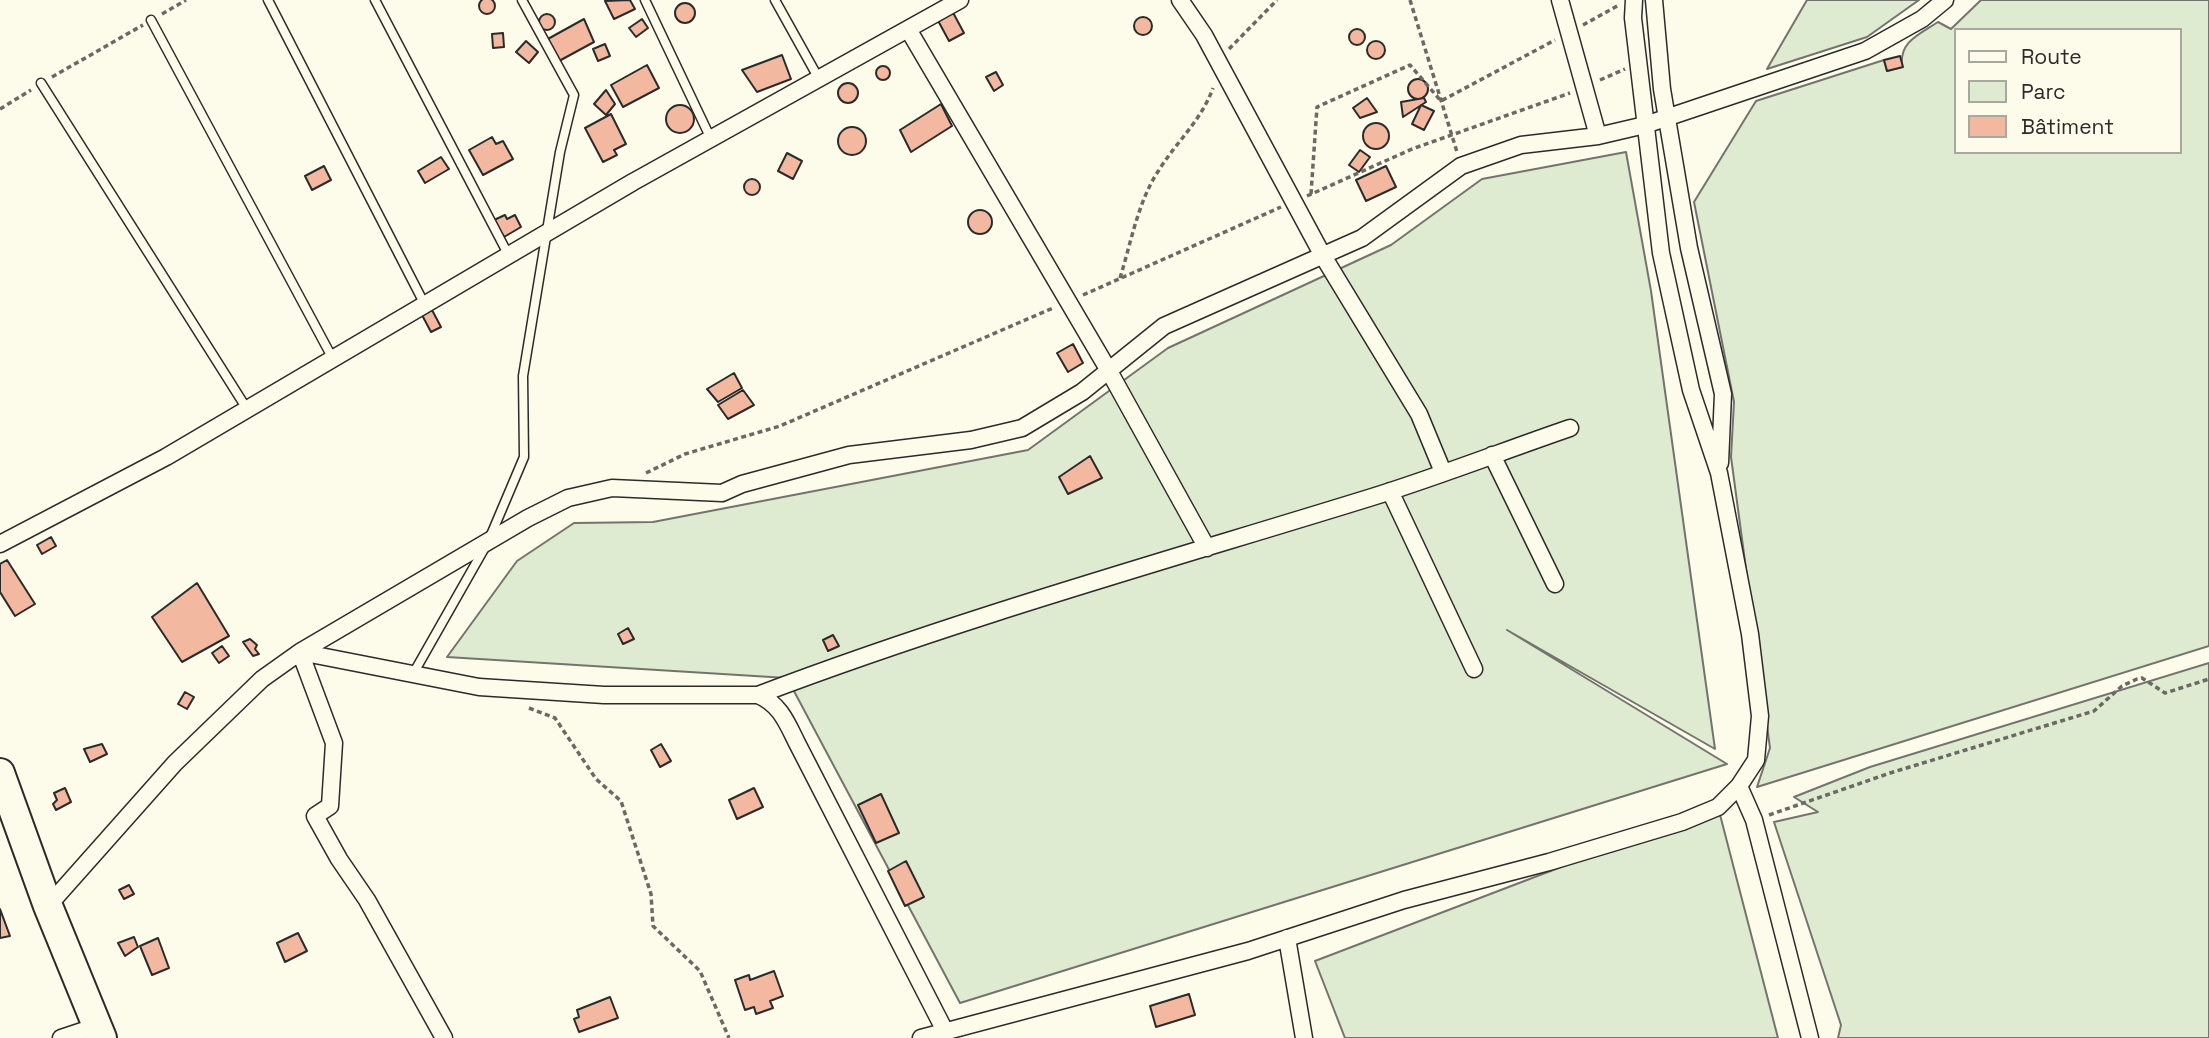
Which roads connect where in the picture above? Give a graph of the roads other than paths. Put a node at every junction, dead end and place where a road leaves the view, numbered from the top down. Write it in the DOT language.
graph roads {
  1 [pos="268,0"];
  2 [pos="375,0"];
  3 [pos="522,0"];
  4 [pos="645,0"];
  5 [pos="775,0"];
  6 [pos="960,0"];
  7 [pos="1180,0"];
  8 [pos="1560,0"];
  9 [pos="1632,0"];
  10 [pos="1654,0"];
  11 [pos="1945,0"];
  12 [pos="151,20"];
  13 [pos="908,29"];
  14 [pos="819,79"];
  15 [pos="41,83"];
  16 [pos="1667,117"];
  17 [pos="1645,125"];
  18 [pos="1598,136"];
  19 [pos="711,139"];
  20 [pos="549,232"];
  21 [pos="509,256"];
  22 [pos="1323,256"];
  23 [pos="425,305"];
  24 [pos="333,359"];
  25 [pos="1108,371"];
  26 [pos="247,410"];
  27 [pos="1570,428"];
  28 [pos="1492,456"];
  29 [pos="1443,472"];
  30 [pos="1719,472"];
  31 [pos="1390,491"];
  32 [pos="488,542"];
  33 [pos="0,544"];
  34 [pos="1207,548"];
  35 [pos="1555,584"];
  36 [pos="300,652"];
  37 [pos="1474,669"];
  38 [pos="413,674"];
  39 [pos="758,695"];
  40 [pos="0,773"];
  41 [pos="1739,786"];
  42 [pos="48,906"];
  43 [pos="1287,938"];
  44 [pos="945,1031"];
  45 [pos="100,1032"];
  46 [pos="61,1038"];
  47 [pos="444,1038"];
  48 [pos="921,1038"];
  49 [pos="1304,1038"];
  50 [pos="1810,1038"];
  1 -- 23 [label="lane"];
  2 -- 21 [label="lane"];
  3 -- 20 [label="lane"];
  4 -- 19 [label="lane"];
  5 -- 14 [label="lane"];
  6 -- 13 [label="street"];
  7 -- 22 [label="street"];
  8 -- 18 [label="street"];
  9 -- 17 [label="street"];
  10 -- 16 [label="street"];
  11 -- 16 [label="street"];
  12 -- 24 [label="lane"];
  13 -- 14 [label="street"];
  13 -- 25 [label="street"];
  14 -- 19 [label="street"];
  15 -- 26 [label="lane"];
  16 -- 17 [label="street"];
  16 -- 30 [label="street"];
  17 -- 18 [label="street"];
  17 -- 30 [label="street"];
  18 -- 22 [label="street"];
  19 -- 20 [label="street"];
  20 -- 21 [label="street"];
  20 -- 32 [label="lane"];
  21 -- 23 [label="street"];
  22 -- 25 [label="street"];
  22 -- 29 [label="street"];
  23 -- 24 [label="street"];
  24 -- 26 [label="street"];
  25 -- 32 [label="street"];
  25 -- 34 [label="street"];
  26 -- 33 [label="street"];
  27 -- 28 [label="street"];
  28 -- 29 [label="street"];
  28 -- 35 [label="street"];
  29 -- 31 [label="street"];
  30 -- 41 [label="street"];
  31 -- 34 [label="street"];
  31 -- 37 [label="street"];
  32 -- 36 [label="street"];
  32 -- 38 [label="lane"];
  34 -- 39 [label="street"];
  36 -- 38 [label="street"];
  36 -- 42 [label="street"];
  36 -- 47 [label="street"];
  38 -- 39 [label="street"];
  39 -- 44 [label="street"];
  40 -- 42 [label="highway"];
  41 -- 43 [label="street"];
  41 -- 50 [label="street"];
  42 -- 45 [label="highway"];
  43 -- 44 [label="street"];
  43 -- 49 [label="street"];
  44 -- 48 [label="street"];
  45 -- 46 [label="street"];
}
